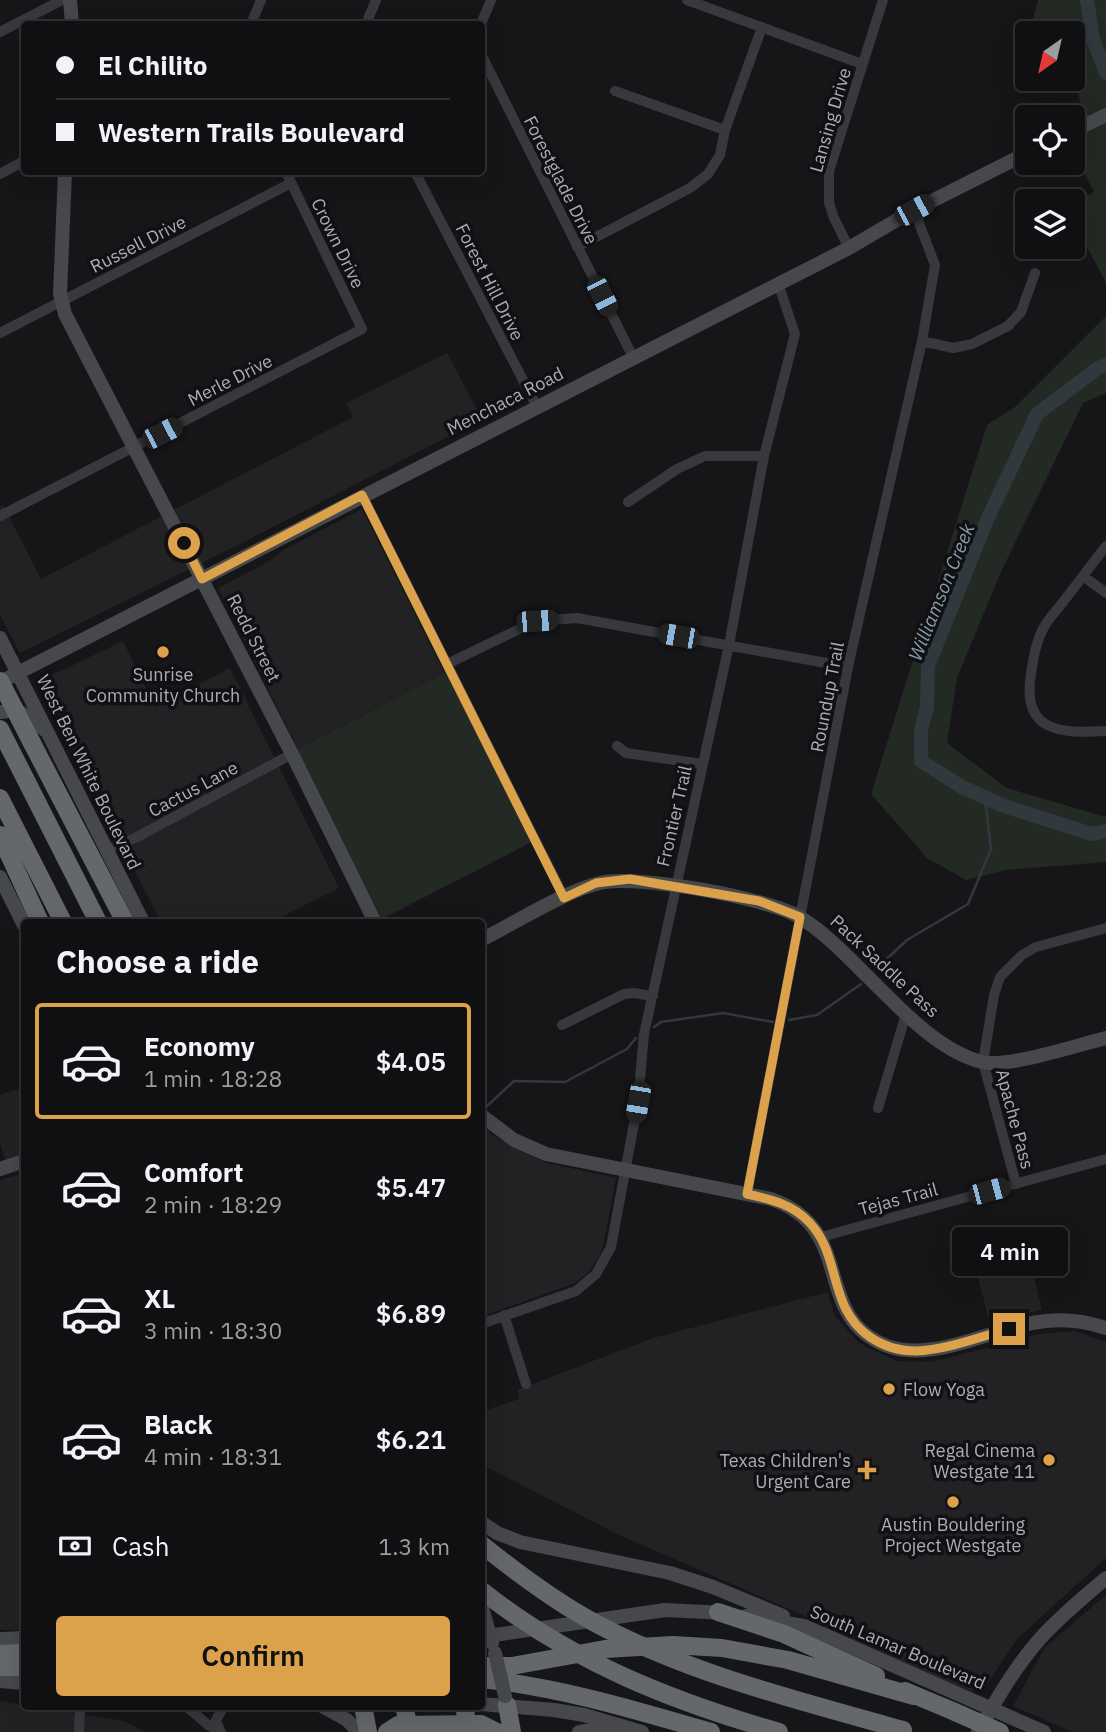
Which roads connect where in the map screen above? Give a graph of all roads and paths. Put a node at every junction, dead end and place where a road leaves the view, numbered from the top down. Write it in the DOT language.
graph roads {
  1 [pos="62,0"];
  2 [pos="70,0"];
  3 [pos="261,0"];
  4 [pos="376,0"];
  5 [pos="491,0"];
  6 [pos="687,0"];
  7 [pos="883,0"];
  8 [pos="21,21"];
  9 [pos="21,21"];
  10 [pos="72,21"];
  11 [pos="252,21"];
  12 [pos="367,21"];
  13 [pos="482,21"];
  14 [pos="762,27"];
  15 [pos="0,32"];
  16 [pos="485,62"];
  17 [pos="862,64"];
  18 [pos="615,91"];
  19 [pos="1101,117"];
  20 [pos="1085,125"];
  21 [pos="725,130"];
  22 [pos="1015,159"];
  23 [pos="21,162"];
  24 [pos="0,173"];
  25 [pos="65,175"];
  26 [pos="287,175"];
  27 [pos="417,175"];
  28 [pos="291,183"];
  29 [pos="914,210"];
  30 [pos="577,247"];
  31 [pos="849,248"];
  32 [pos="1035,273"];
  33 [pos="778,283"];
  34 [pos="61,302"];
  35 [pos="362,329"];
  36 [pos="0,333"];
  37 [pos="922,341"];
  38 [pos="634,357"];
  39 [pos="537,407"];
  40 [pos="134,447"];
  41 [pos="764,456"];
  42 [pos="362,495"];
  43 [pos="628,502"];
  44 [pos="0,516"];
  45 [pos="1106,546"];
  46 [pos="1083,576"];
  47 [pos="202,579"];
  48 [pos="1106,593"];
  49 [pos="0,638"];
  50 [pos="729,645"];
  51 [pos="447,664"];
  52 [pos="848,667"];
  53 [pos="19,672"];
  54 [pos="0,681"];
  55 [pos="0,712"];
  56 [pos="0,729"];
  57 [pos="1106,731"];
  58 [pos="49,733"];
  59 [pos="617,746"];
  60 [pos="292,754"];
  61 [pos="702,764"];
  62 [pos="0,798"];
  63 [pos="0,835"];
  64 [pos="107,850"];
  65 [pos="0,877"];
  66 [pos="675,887"];
  67 [pos="564,898"];
  68 [pos="800,917"];
  69 [pos="21,919"];
  70 [pos="39,919"];
  71 [pos="60,919"];
  72 [pos="96,919"];
  73 [pos="123,919"];
  74 [pos="142,919"];
  75 [pos="374,919"];
  76 [pos="1106,928"];
  77 [pos="485,938"];
  78 [pos="653,996"];
  79 [pos="906,1014"];
  80 [pos="562,1025"];
  81 [pos="1106,1038"];
  82 [pos="984,1062"];
  83 [pos="878,1108"];
  84 [pos="485,1118"];
  85 [pos="1106,1159"];
  86 [pos="21,1162"];
  87 [pos="0,1169"];
  88 [pos="626,1171"];
  89 [pos="1016,1184"];
  90 [pos="747,1194"];
  91 [pos="821,1237"];
  92 [pos="504,1315"];
  93 [pos="485,1322"];
  94 [pos="1104,1325"];
  95 [pos="526,1384"];
  96 [pos="485,1524"];
  97 [pos="485,1547"];
  98 [pos="1106,1578"];
  99 [pos="485,1593"];
  100 [pos="718,1612"];
  101 [pos="804,1626"];
  102 [pos="486,1637"];
  103 [pos="21,1638"];
  104 [pos="0,1639"];
  105 [pos="21,1653"];
  106 [pos="0,1654"];
  107 [pos="485,1666"];
  108 [pos="0,1667"];
  109 [pos="21,1667"];
  110 [pos="485,1679"];
  111 [pos="0,1681"];
  112 [pos="21,1683"];
  113 [pos="914,1696"];
  114 [pos="506,1700"];
  115 [pos="485,1703"];
  116 [pos="992,1708"];
  117 [pos="80,1710"];
  118 [pos="191,1710"];
  119 [pos="222,1710"];
  120 [pos="329,1710"];
  121 [pos="364,1710"];
  122 [pos="405,1710"];
  123 [pos="465,1710"];
  124 [pos="618,1725"];
  125 [pos="79,1732"];
  126 [pos="220,1732"];
  127 [pos="359,1732"];
  128 [pos="368,1732"];
  129 [pos="387,1732"];
  130 [pos="410,1732"];
  131 [pos="469,1732"];
  132 [pos="497,1732"];
  133 [pos="512,1732"];
  134 [pos="579,1732"];
  135 [pos="642,1732"];
  136 [pos="711,1732"];
  137 [pos="779,1732"];
  138 [pos="908,1732"];
  139 [pos="978,1732"];
  140 [pos="1000,1732"];
  141 [pos="1044,1732"];
  1 -- 9 [label="street"];
  2 -- 10 [label="main road"];
  3 -- 11 [label="street"];
  4 -- 12 [label="street"];
  5 -- 13 [label="street"];
  6 -- 14 [label="street"];
  7 -- 17 [label="street, Lansing Drive"];
  8 -- 15 [label="street"];
  14 -- 17 [label="street"];
  14 -- 21 [label="street"];
  16 -- 30 [label="street, Forestglade Drive"];
  17 -- 31 [label="street, Lansing Drive"];
  18 -- 21 [label="street"];
  19 -- 20 [label="main road"];
  21 -- 30 [label="street"];
  22 -- 29 [label="main road, Menchaca Road"];
  23 -- 24 [label="street"];
  25 -- 34 [label="main road, Redd Street"];
  26 -- 28 [label="street, Crown Drive"];
  27 -- 39 [label="street, Forest Hill Drive"];
  28 -- 34 [label="street, Russell Drive"];
  28 -- 35 [label="street, Crown Drive"];
  29 -- 31 [label="main road, Menchaca Road"];
  29 -- 37 [label="street, Roundup Trail"];
  30 -- 38 [label="street, Forestglade Drive"];
  31 -- 33 [label="main road, Menchaca Road"];
  32 -- 37 [label="street"];
  33 -- 38 [label="main road, Menchaca Road"];
  33 -- 41 [label="street, Frontier Trail"];
  34 -- 36 [label="street, Russell Drive"];
  34 -- 40 [label="main road, Redd Street"];
  35 -- 40 [label="street, Merle Drive"];
  37 -- 52 [label="street, Roundup Trail"];
  38 -- 39 [label="main road, Menchaca Road"];
  39 -- 42 [label="main road, Menchaca Road"];
  40 -- 44 [label="street, Merle Drive"];
  40 -- 47 [label="main road, Redd Street"];
  41 -- 43 [label="street"];
  41 -- 50 [label="street, Frontier Trail"];
  42 -- 47 [label="main road, Menchaca Road"];
  42 -- 51 [label="street"];
  45 -- 46 [label="street"];
  46 -- 48 [label="street"];
  46 -- 57 [label="street"];
  47 -- 53 [label="main road, Menchaca Road"];
  47 -- 60 [label="main road, Redd Street"];
  49 -- 53 [label="main road, West Ben White Boulevard"];
  50 -- 51 [label="street"];
  50 -- 52 [label="street"];
  50 -- 61 [label="street, Frontier Trail"];
  51 -- 67 [label="street"];
  52 -- 68 [label="street, Roundup Trail"];
  53 -- 54 [label="main road, Menchaca Road"];
  53 -- 58 [label="main road, West Ben White Boulevard"];
  54 -- 73 [label="highway, bridge"];
  55 -- 58 [label="main road"];
  56 -- 72 [label="highway"];
  58 -- 64 [label="main road, West Ben White Boulevard"];
  59 -- 61 [label="street"];
  60 -- 64 [label="street, Cactus Lane"];
  60 -- 75 [label="main road, Redd Street"];
  61 -- 66 [label="street, Frontier Trail"];
  62 -- 71 [label="highway"];
  63 -- 70 [label="highway"];
  64 -- 74 [label="main road, West Ben White Boulevard"];
  65 -- 69 [label="main road"];
  66 -- 67 [label="main road, Pack Saddle Pass"];
  66 -- 68 [label="main road, Pack Saddle Pass"];
  66 -- 78 [label="street, Frontier Trail"];
  67 -- 77 [label="main road, Pack Saddle Pass"];
  68 -- 79 [label="main road, Pack Saddle Pass"];
  68 -- 90 [label="street, Roundup Trail"];
  76 -- 82 [label="street"];
  78 -- 80 [label="street"];
  78 -- 88 [label="street, Frontier Trail"];
  79 -- 82 [label="main road, Pack Saddle Pass"];
  79 -- 83 [label="street"];
  81 -- 82 [label="main road, Pack Saddle Pass"];
  82 -- 89 [label="street, Apache Pass"];
  84 -- 88 [label="main road"];
  85 -- 89 [label="street, Tejas Trail"];
  86 -- 87 [label="main road"];
  88 -- 90 [label="main road"];
  88 -- 92 [label="street, Frontier Trail"];
  89 -- 91 [label="street, Tejas Trail"];
  90 -- 91 [label="main road"];
  91 -- 94 [label="main road"];
  92 -- 93 [label="street, Frontier Trail"];
  92 -- 95 [label="street"];
  96 -- 101 [label="main road"];
  97 -- 138 [label="highway, bridge"];
  98 -- 116 [label="main road"];
  99 -- 137 [label="highway, bridge"];
  100 -- 101 [label="main road, South Lamar Boulevard"];
  100 -- 102 [label="main road, South Lamar Boulevard"];
  100 -- 113 [label="highway"];
  101 -- 116 [label="main road, South Lamar Boulevard"];
  102 -- 114 [label="main road, bridge"];
  103 -- 104 [label="main road"];
  105 -- 106 [label="highway"];
  107 -- 113 [label="highway"];
  108 -- 109 [label="highway"];
  110 -- 136 [label="highway"];
  111 -- 112 [label="main road"];
  113 -- 140 [label="highway, bridge"];
  114 -- 115 [label="main road"];
  114 -- 124 [label="main road"];
  114 -- 133 [label="highway"];
  116 -- 139 [label="main road"];
  116 -- 141 [label="main road, South Lamar Boulevard"];
  117 -- 125 [label="street"];
  118 -- 126 [label="street"];
  119 -- 126 [label="street"];
  120 -- 127 [label="main road"];
  121 -- 128 [label="highway"];
  122 -- 130 [label="highway, bridge"];
  123 -- 131 [label="highway, bridge"];
  124 -- 134 [label="main road"];
  124 -- 135 [label="main road"];
  129 -- 132 [label="highway"];
}
